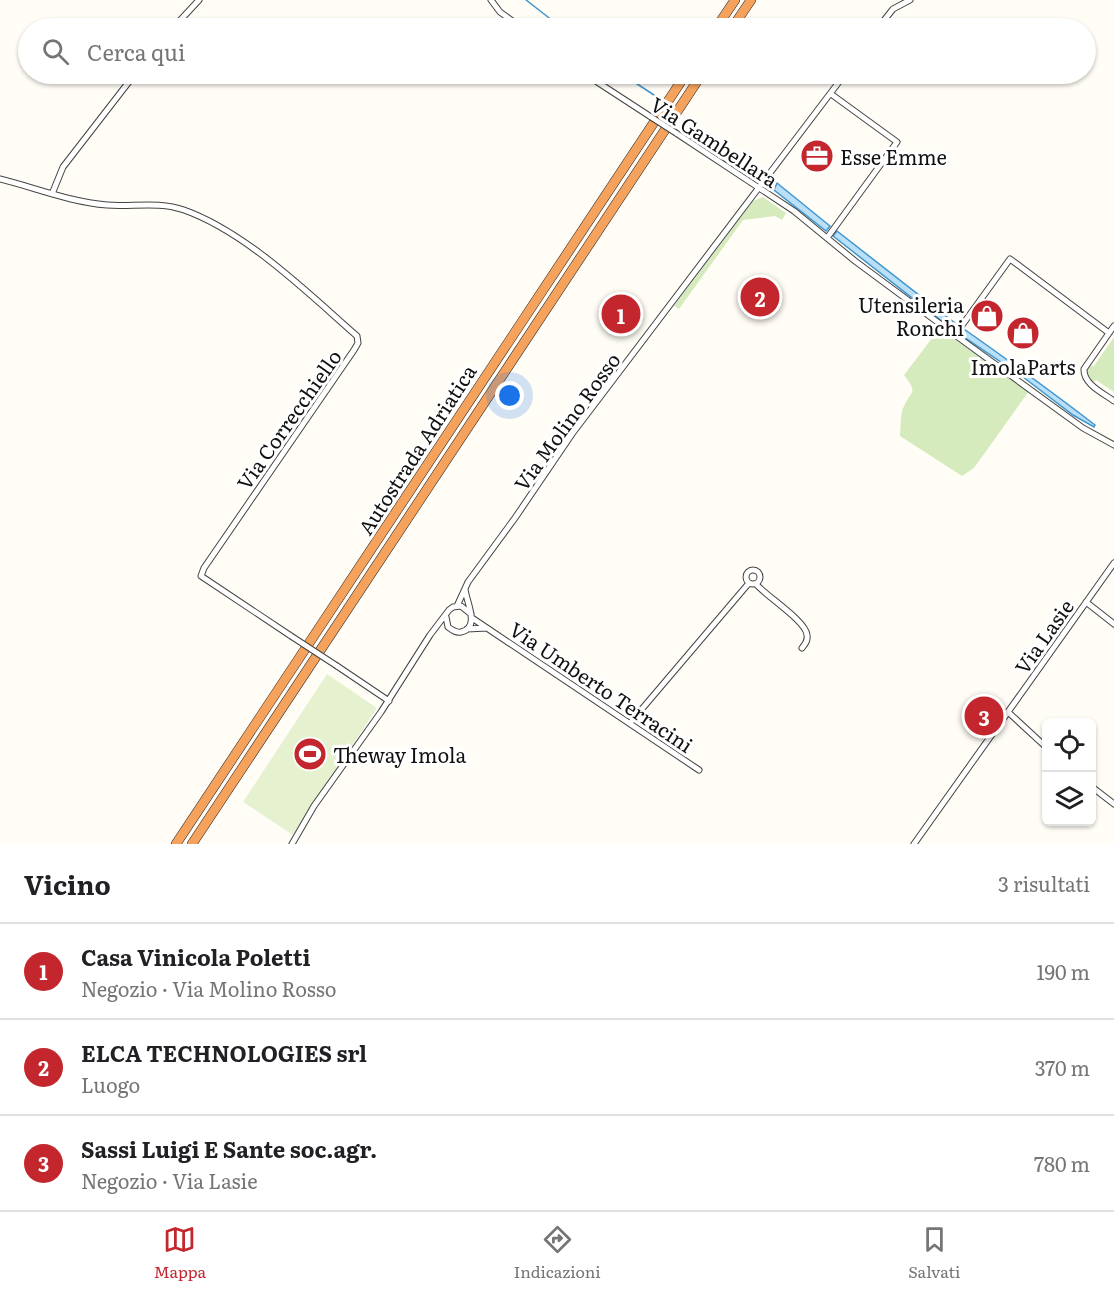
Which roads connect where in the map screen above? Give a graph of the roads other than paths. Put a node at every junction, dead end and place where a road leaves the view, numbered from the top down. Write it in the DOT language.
graph roads {
  1 [pos="199,0"];
  2 [pos="491,0"];
  3 [pos="735,0"];
  4 [pos="751,0"];
  5 [pos="910,0"];
  6 [pos="182,18"];
  7 [pos="508,18"];
  8 [pos="723,18"];
  9 [pos="739,18"];
  10 [pos="886,18"];
  11 [pos="127,84"];
  12 [pos="600,84"];
  13 [pos="679,84"];
  14 [pos="695,84"];
  15 [pos="838,84"];
  16 [pos="831,94"];
  17 [pos="0,179"];
  18 [pos="759,187"];
  19 [pos="52,194"];
  20 [pos="827,238"];
  21 [pos="1114,326"];
  22 [pos="1109,333"];
  23 [pos="955,335"];
  24 [pos="1114,401"];
  25 [pos="1103,438"];
  26 [pos="1114,441"];
  27 [pos="1114,446"];
  28 [pos="1114,563"];
  29 [pos="465,587"];
  30 [pos="1086,602"];
  31 [pos="457,606"];
  32 [pos="447,614"];
  33 [pos="471,616"];
  34 [pos="1114,624"];
  35 [pos="487,628"];
  36 [pos="467,629"];
  37 [pos="436,630"];
  38 [pos="451,630"];
  39 [pos="802,648"];
  40 [pos="389,701"];
  41 [pos="1008,712"];
  42 [pos="630,723"];
  43 [pos="1042,743"];
  44 [pos="699,770"];
  45 [pos="1096,790"];
  46 [pos="1114,804"];
  47 [pos="176,844"];
  48 [pos="192,844"];
  49 [pos="292,844"];
  50 [pos="914,844"];
  1 -- 6 [label="street"];
  2 -- 7 [label="street"];
  3 -- 8 [label="highway"];
  4 -- 9 [label="highway"];
  5 -- 10 [label="street"];
  11 -- 19 [label="street"];
  12 -- 18 [label="street, Via Gambellara, bridge"];
  13 -- 47 [label="highway, Autostrada Adriatica"];
  14 -- 48 [label="highway, Autostrada Adriatica"];
  15 -- 16 [label="street, Via Molino Rosso"];
  16 -- 18 [label="street, Via Molino Rosso"];
  16 -- 20 [label="street"];
  17 -- 19 [label="street, Via Correcchiello"];
  18 -- 20 [label="street, Via Gambellara"];
  18 -- 29 [label="street, Via Molino Rosso"];
  19 -- 40 [label="street, Via Correcchiello, bridge"];
  20 -- 23 [label="street, Via Gambellara"];
  21 -- 22 [label="street"];
  22 -- 23 [label="street"];
  22 -- 24 [label="street"];
  23 -- 25 [label="street, Via Gambellara"];
  25 -- 26 [label="street, Via Gambellara"];
  25 -- 27 [label="street, Via Gambellara"];
  28 -- 30 [label="street, Via Lasie"];
  29 -- 31 [label="street, Via Molino Rosso"];
  29 -- 33 [label="street"];
  30 -- 34 [label="street"];
  30 -- 41 [label="street, Via Lasie"];
  31 -- 32 [label="street"];
  31 -- 33 [label="street"];
  32 -- 37 [label="street"];
  32 -- 38 [label="street"];
  33 -- 35 [label="street, Via Umberto Terracini"];
  33 -- 36 [label="street"];
  35 -- 36 [label="street, Via Umberto Terracini"];
  35 -- 42 [label="street, Via Umberto Terracini"];
  36 -- 38 [label="street"];
  37 -- 38 [label="street"];
  37 -- 40 [label="street"];
  39 -- 42 [label="street"];
  40 -- 49 [label="street"];
  41 -- 43 [label="street"];
  41 -- 50 [label="street, Via Lasie"];
  42 -- 44 [label="street, Via Umberto Terracini"];
  45 -- 46 [label="street"];
}
